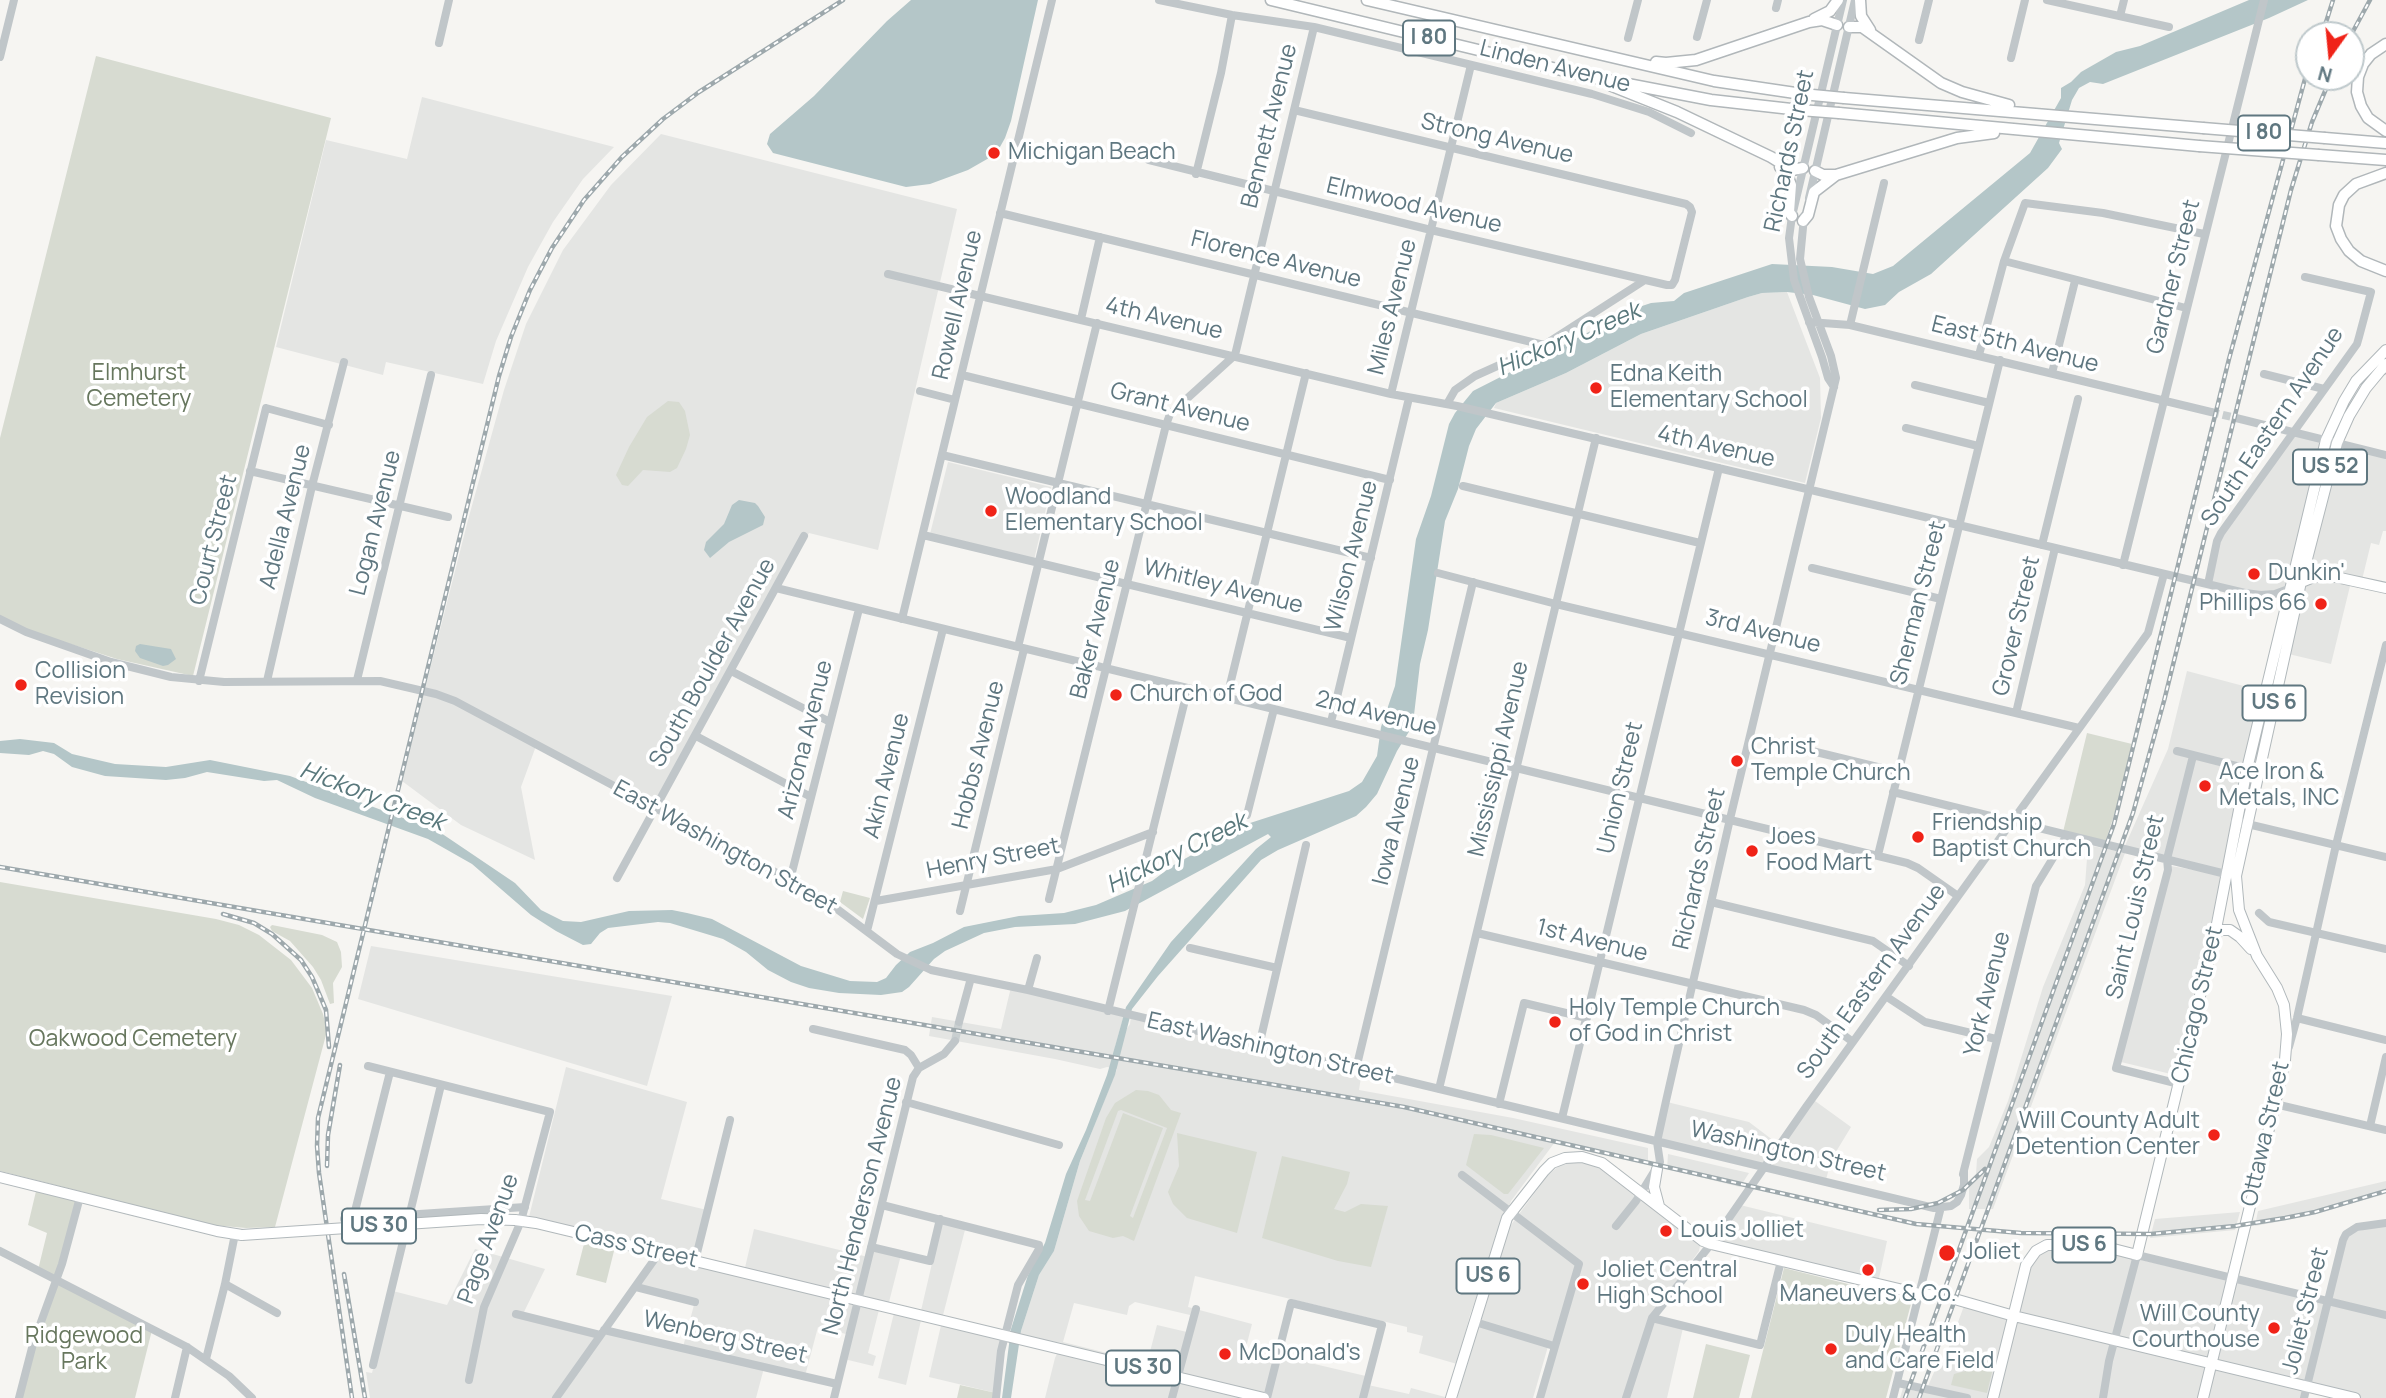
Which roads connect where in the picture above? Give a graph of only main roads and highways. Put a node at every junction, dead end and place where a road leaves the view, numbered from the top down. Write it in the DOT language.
graph roads {
  1 [pos="1271,0"];
  2 [pos="1367,0"];
  3 [pos="1841,0"];
  4 [pos="1857,0"];
  5 [pos="1809,22"];
  6 [pos="1873,35"];
  7 [pos="2386,44"];
  8 [pos="1611,58"];
  9 [pos="1586,76"];
  10 [pos="2028,112"];
  11 [pos="2019,131"];
  12 [pos="2386,131"];
  13 [pos="2386,143"];
  14 [pos="1771,157"];
  15 [pos="2386,160"];
  16 [pos="1803,168"];
  17 [pos="1815,171"];
  18 [pos="2386,173"];
  19 [pos="1836,175"];
  20 [pos="1792,216"];
  21 [pos="1803,221"];
  22 [pos="2386,271"];
  23 [pos="2386,350"];
  24 [pos="2385,366"];
  25 [pos="2331,441"];
  26 [pos="2301,582"];
  27 [pos="2291,588"];
  28 [pos="2386,588"];
  29 [pos="2241,823"];
  30 [pos="2231,875"];
  31 [pos="2216,934"];
  32 [pos="2257,956"];
  33 [pos="1657,1168"];
  34 [pos="0,1177"];
  35 [pos="1659,1206"];
  36 [pos="1938,1299"];
  37 [pos="1957,1303"];
  38 [pos="2014,1316"];
  39 [pos="2212,1364"];
  40 [pos="1265,1398"];
  41 [pos="1451,1398"];
  42 [pos="1993,1398"];
  43 [pos="2203,1398"];
  44 [pos="2355,1398"];
  1 -- 9 [label="highway, I 80"];
  2 -- 8 [label="highway, I 80"];
  3 -- 5 [label="highway"];
  4 -- 6 [label="highway"];
  5 -- 6 [label="highway"];
  5 -- 8 [label="highway"];
  6 -- 10 [label="highway"];
  7 -- 12 [label="highway"];
  8 -- 10 [label="highway, I 80, bridge"];
  9 -- 11 [label="highway, I 80, bridge"];
  9 -- 14 [label="highway"];
  10 -- 13 [label="highway, I 80, bridge"];
  11 -- 15 [label="highway, I 80, bridge"];
  11 -- 19 [label="highway"];
  14 -- 16 [label="highway"];
  14 -- 20 [label="highway"];
  17 -- 19 [label="highway"];
  18 -- 22 [label="highway"];
  19 -- 21 [label="highway"];
  23 -- 25 [label="main road, US 52"];
  24 -- 25 [label="main road, US 52"];
  25 -- 26 [label="main road, US 52"];
  25 -- 27 [label="main road, US 52"];
  26 -- 27 [label="main road"];
  26 -- 28 [label="main road"];
  26 -- 29 [label="main road, US 6"];
  27 -- 29 [label="main road, US 6"];
  29 -- 30 [label="main road, Chicago Street / US 6"];
  30 -- 31 [label="main road, Chicago Street / US 6"];
  30 -- 32 [label="main road, Ottawa Street / US 6"];
  31 -- 32 [label="main road"];
  31 -- 38 [label="main road, Chicago Street / US 6"];
  32 -- 39 [label="main road, Ottawa Street / US 6"];
  33 -- 35 [label="main road"];
  34 -- 40 [label="main road, Cass Street / US 30, bridge"];
  35 -- 36 [label="main road, US 6"];
  35 -- 41 [label="main road, US 6"];
  37 -- 38 [label="main road"];
  38 -- 39 [label="main road"];
  38 -- 42 [label="main road"];
  39 -- 43 [label="main road, Ottawa Street / US 6"];
  39 -- 44 [label="main road"];
}
